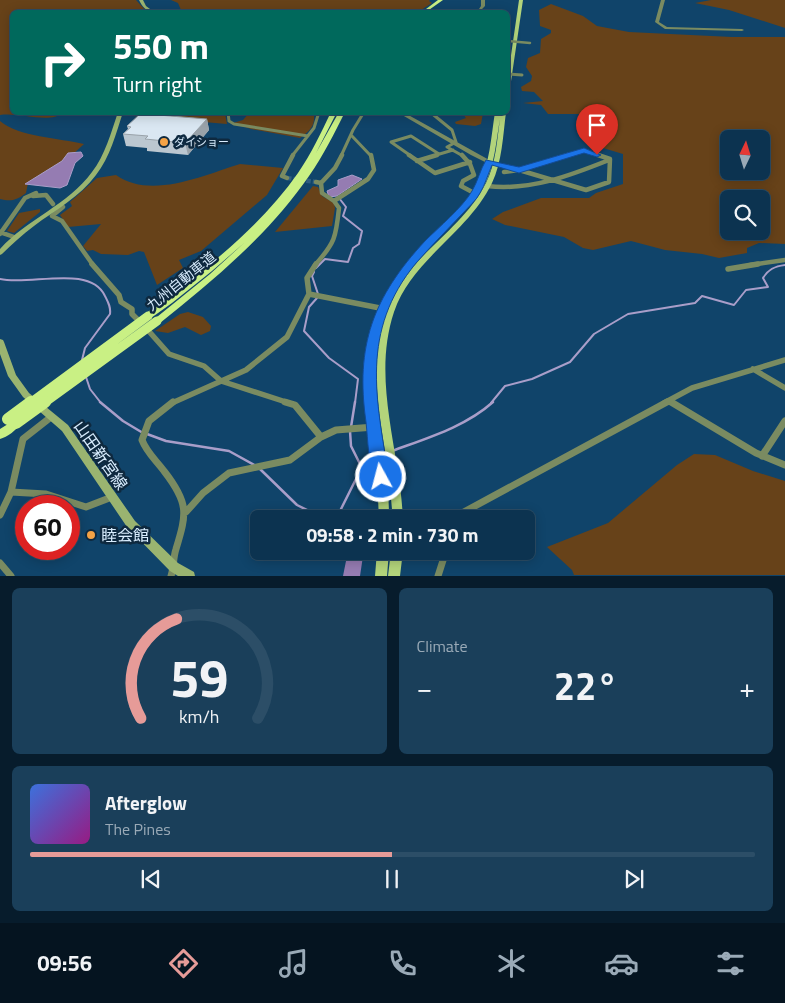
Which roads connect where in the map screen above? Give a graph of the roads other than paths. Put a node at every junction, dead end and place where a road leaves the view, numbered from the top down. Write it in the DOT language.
graph roads {
  1 [pos="141,0"];
  2 [pos="441,0"];
  3 [pos="446,0"];
  4 [pos="516,0"];
  5 [pos="521,0"];
  6 [pos="663,0"];
  7 [pos="149,10"];
  8 [pos="427,10"];
  9 [pos="433,10"];
  10 [pos="742,30"];
  11 [pos="510,40"];
  12 [pos="510,41"];
  13 [pos="530,43"];
  14 [pos="510,74"];
  15 [pos="510,74"];
  16 [pos="522,75"];
  17 [pos="120,115"];
  18 [pos="228,115"];
  19 [pos="318,115"];
  20 [pos="333,115"];
  21 [pos="341,115"];
  22 [pos="362,115"];
  23 [pos="404,115"];
  24 [pos="434,115"];
  25 [pos="498,115"];
  26 [pos="503,115"];
  27 [pos="352,135"];
  28 [pos="308,136"];
  29 [pos="454,143"];
  30 [pos="453,150"];
  31 [pos="439,154"];
  32 [pos="610,159"];
  33 [pos="417,161"];
  34 [pos="470,162"];
  35 [pos="492,162"];
  36 [pos="519,170"];
  37 [pos="504,172"];
  38 [pos="287,178"];
  39 [pos="554,181"];
  40 [pos="487,186"];
  41 [pos="36,193"];
  42 [pos="476,194"];
  43 [pos="27,196"];
  44 [pos="334,201"];
  45 [pos="53,204"];
  46 [pos="63,206"];
  47 [pos="0,233"];
  48 [pos="14,237"];
  49 [pos="0,253"];
  50 [pos="785,260"];
  51 [pos="728,269"];
  52 [pos="309,294"];
  53 [pos="386,310"];
  54 [pos="153,318"];
  55 [pos="0,342"];
  56 [pos="785,360"];
  57 [pos="752,369"];
  58 [pos="221,381"];
  59 [pos="785,388"];
  60 [pos="670,401"];
  61 [pos="51,416"];
  62 [pos="785,421"];
  63 [pos="8,422"];
  64 [pos="374,427"];
  65 [pos="0,435"];
  66 [pos="321,437"];
  67 [pos="383,448"];
  68 [pos="762,456"];
  69 [pos="385,461"];
  70 [pos="785,465"];
  71 [pos="11,492"];
  72 [pos="112,496"];
  73 [pos="384,510"];
  74 [pos="396,510"];
  75 [pos="466,510"];
  76 [pos="186,512"];
  77 [pos="0,515"];
  78 [pos="382,560"];
  79 [pos="396,560"];
  80 [pos="443,560"];
  81 [pos="0,563"];
  82 [pos="172,571"];
  83 [pos="11,576"];
  84 [pos="190,576"];
  85 [pos="381,576"];
  86 [pos="394,576"];
  87 [pos="438,576"];
  1 -- 7 [label="main road"];
  2 -- 8 [label="highway"];
  3 -- 9 [label="highway"];
  4 -- 11 [label="main road"];
  5 -- 14 [label="main road"];
  6 -- 10 [label="street"];
  12 -- 13 [label="street, bridge"];
  15 -- 16 [label="street, bridge"];
  17 -- 48 [label="main road"];
  18 -- 28 [label="street"];
  19 -- 28 [label="street"];
  20 -- 54 [label="highway, 九州自動車道"];
  21 -- 54 [label="highway, 九州自動車道"];
  22 -- 27 [label="street"];
  23 -- 29 [label="street"];
  24 -- 29 [label="street"];
  25 -- 35 [label="main road"];
  26 -- 35 [label="main road"];
  27 -- 44 [label="street"];
  27 -- 44 [label="street"];
  28 -- 38 [label="street"];
  29 -- 30 [label="street"];
  29 -- 35 [label="street"];
  30 -- 31 [label="street"];
  30 -- 34 [label="street"];
  31 -- 33 [label="street"];
  31 -- 33 [label="street"];
  32 -- 36 [label="street"];
  32 -- 39 [label="street"];
  32 -- 39 [label="street"];
  33 -- 34 [label="street"];
  34 -- 42 [label="street"];
  35 -- 36 [label="street"];
  35 -- 40 [label="main road"];
  35 -- 42 [label="main road"];
  36 -- 37 [label="street"];
  36 -- 39 [label="street"];
  39 -- 40 [label="street"];
  40 -- 53 [label="main road"];
  41 -- 43 [label="street"];
  42 -- 53 [label="main road"];
  43 -- 45 [label="street"];
  43 -- 47 [label="street"];
  44 -- 52 [label="street"];
  46 -- 58 [label="street"];
  47 -- 48 [label="street"];
  48 -- 49 [label="main road"];
  50 -- 51 [label="street"];
  52 -- 53 [label="street"];
  52 -- 58 [label="street"];
  53 -- 64 [label="main road"];
  53 -- 67 [label="main road"];
  54 -- 63 [label="highway, 九州自動車道, bridge"];
  55 -- 61 [label="main road, 山田新宮線"];
  56 -- 57 [label="street"];
  57 -- 59 [label="street"];
  57 -- 60 [label="street"];
  58 -- 66 [label="street"];
  58 -- 76 [label="street"];
  60 -- 68 [label="street"];
  60 -- 75 [label="street"];
  61 -- 71 [label="street"];
  61 -- 72 [label="main road, 山田新宮線"];
  62 -- 68 [label="street"];
  63 -- 65 [label="highway, 九州自動車道"];
  64 -- 66 [label="street"];
  64 -- 67 [label="main road"];
  66 -- 76 [label="street"];
  67 -- 69 [label="main road"];
  68 -- 70 [label="street"];
  69 -- 73 [label="main road"];
  69 -- 74 [label="main road"];
  71 -- 72 [label="street"];
  71 -- 77 [label="street"];
  72 -- 82 [label="main road, 山田新宮線"];
  76 -- 82 [label="street"];
  78 -- 85 [label="main road"];
  79 -- 86 [label="main road"];
  80 -- 87 [label="street"];
  81 -- 83 [label="street"];
  82 -- 84 [label="main road, 山田新宮線"];
}
